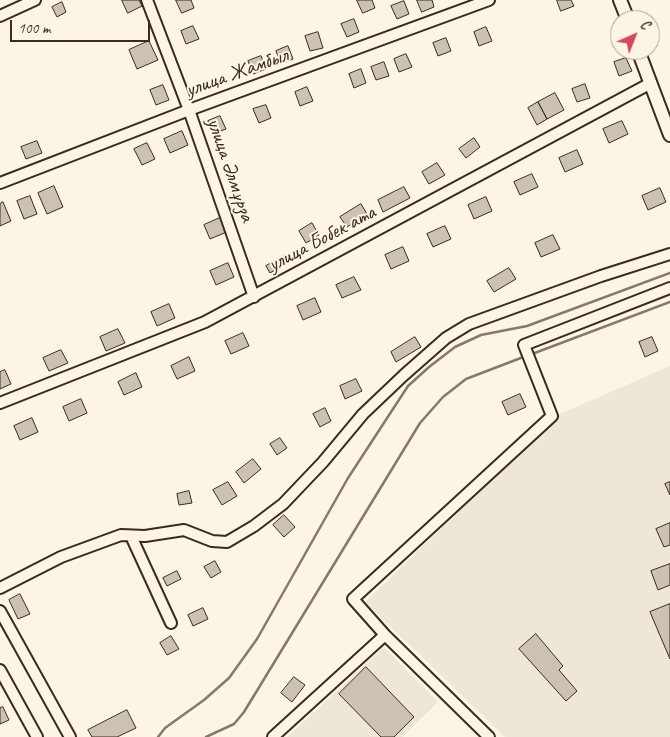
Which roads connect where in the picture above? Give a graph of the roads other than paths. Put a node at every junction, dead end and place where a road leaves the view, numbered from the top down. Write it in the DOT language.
graph roads {
  1 [pos="35,0"];
  2 [pos="147,0"];
  3 [pos="489,0"];
  4 [pos="0,16"];
  5 [pos="642,60"];
  6 [pos="651,83"];
  7 [pos="189,110"];
  8 [pos="670,135"];
  9 [pos="0,183"];
  10 [pos="670,254"];
  11 [pos="670,288"];
  12 [pos="254,297"];
  13 [pos="0,403"];
  14 [pos="131,536"];
  15 [pos="0,588"];
  16 [pos="0,611"];
  17 [pos="171,623"];
  18 [pos="385,635"];
  19 [pos="0,670"];
  20 [pos="37,737"];
  21 [pos="70,737"];
  22 [pos="273,737"];
  23 [pos="489,737"];
  1 -- 4 [label="street"];
  2 -- 7 [label="street, улица Әлмұрза"];
  3 -- 7 [label="street, улица Жамбыл"];
  5 -- 6 [label="street"];
  6 -- 8 [label="street"];
  6 -- 12 [label="street, улица Бобек ата"];
  7 -- 9 [label="street, улица Жамбыл"];
  7 -- 12 [label="street, улица Әлмұрза"];
  10 -- 14 [label="street"];
  11 -- 18 [label="street"];
  12 -- 13 [label="street, улица Бобек ата"];
  14 -- 15 [label="street"];
  14 -- 17 [label="street"];
  16 -- 21 [label="street"];
  18 -- 22 [label="street"];
  18 -- 23 [label="street"];
  19 -- 20 [label="street"];
}
